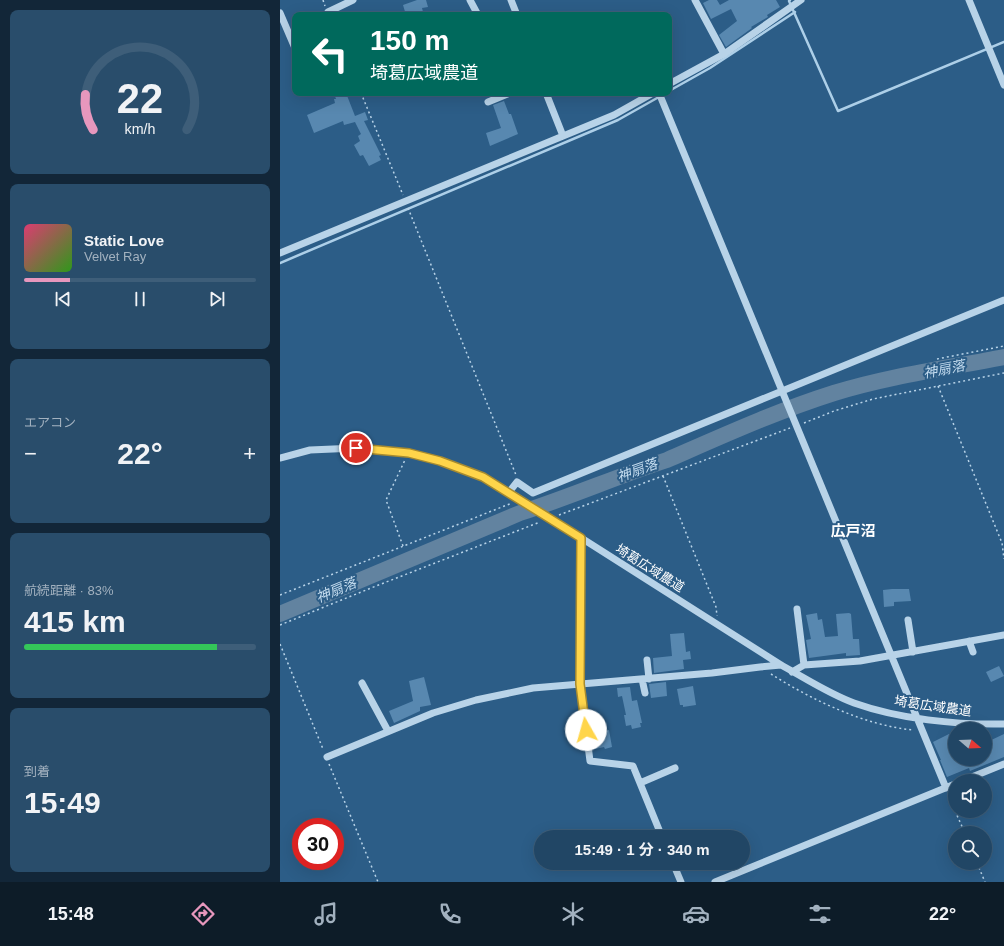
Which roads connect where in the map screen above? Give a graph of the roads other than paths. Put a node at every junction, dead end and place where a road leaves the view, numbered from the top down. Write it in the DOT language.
graph roads {
  1 [pos="353,0"];
  2 [pos="470,0"];
  3 [pos="511,0"];
  4 [pos="695,0"];
  5 [pos="801,0"];
  6 [pos="969,0"];
  7 [pos="280,12"];
  8 [pos="328,12"];
  9 [pos="476,12"];
  10 [pos="516,12"];
  11 [pos="292,41"];
  12 [pos="724,54"];
  13 [pos="672,82"];
  14 [pos="1004,85"];
  15 [pos="503,96"];
  16 [pos="547,96"];
  17 [pos="649,96"];
  18 [pos="660,96"];
  19 [pos="488,102"];
  20 [pos="563,136"];
  21 [pos="280,253"];
  22 [pos="1004,300"];
  23 [pos="782,391"];
  24 [pos="280,458"];
  25 [pos="509,492"];
  26 [pos="581,538"];
  27 [pos="797,609"];
  28 [pos="908,620"];
  29 [pos="1004,635"];
  30 [pos="969,641"];
  31 [pos="913,652"];
  32 [pos="973,652"];
  33 [pos="890,656"];
  34 [pos="647,660"];
  35 [pos="781,665"];
  36 [pos="804,665"];
  37 [pos="792,672"];
  38 [pos="646,679"];
  39 [pos="362,683"];
  40 [pos="580,684"];
  41 [pos="645,693"];
  42 [pos="916,717"];
  43 [pos="1004,724"];
  44 [pos="388,731"];
  45 [pos="327,758"];
  46 [pos="1004,764"];
  47 [pos="674,768"];
  48 [pos="979,774"];
  49 [pos="640,783"];
  50 [pos="946,788"];
  51 [pos="659,830"];
  52 [pos="676,870"];
  53 [pos="681,882"];
  54 [pos="715,882"];
  1 -- 8 [label="street"];
  2 -- 9 [label="street"];
  3 -- 10 [label="street"];
  4 -- 12 [label="street"];
  5 -- 12 [label="street"];
  6 -- 14 [label="street"];
  7 -- 11 [label="street"];
  12 -- 13 [label="street"];
  15 -- 19 [label="street"];
  16 -- 20 [label="street"];
  17 -- 20 [label="street"];
  18 -- 23 [label="street"];
  20 -- 21 [label="street"];
  22 -- 23 [label="street"];
  23 -- 25 [label="street"];
  23 -- 33 [label="street"];
  24 -- 25 [label="street, 埼葛広域農道"];
  25 -- 26 [label="street, 埼葛広域農道"];
  26 -- 35 [label="street, 埼葛広域農道"];
  26 -- 40 [label="street"];
  27 -- 36 [label="street"];
  28 -- 31 [label="street"];
  29 -- 30 [label="street"];
  30 -- 31 [label="street"];
  30 -- 32 [label="street"];
  31 -- 33 [label="street"];
  33 -- 36 [label="street"];
  33 -- 42 [label="street"];
  34 -- 38 [label="street"];
  35 -- 37 [label="street, 埼葛広域農道"];
  35 -- 38 [label="street"];
  36 -- 37 [label="street"];
  37 -- 42 [label="street, 埼葛広域農道"];
  38 -- 40 [label="street"];
  38 -- 41 [label="street"];
  39 -- 44 [label="street"];
  40 -- 44 [label="street"];
  40 -- 49 [label="street"];
  42 -- 43 [label="street, 埼葛広域農道"];
  42 -- 50 [label="street"];
  44 -- 45 [label="street"];
  46 -- 48 [label="street"];
  47 -- 49 [label="street"];
  49 -- 51 [label="street"];
  50 -- 54 [label="street"];
  52 -- 53 [label="street"];
}
